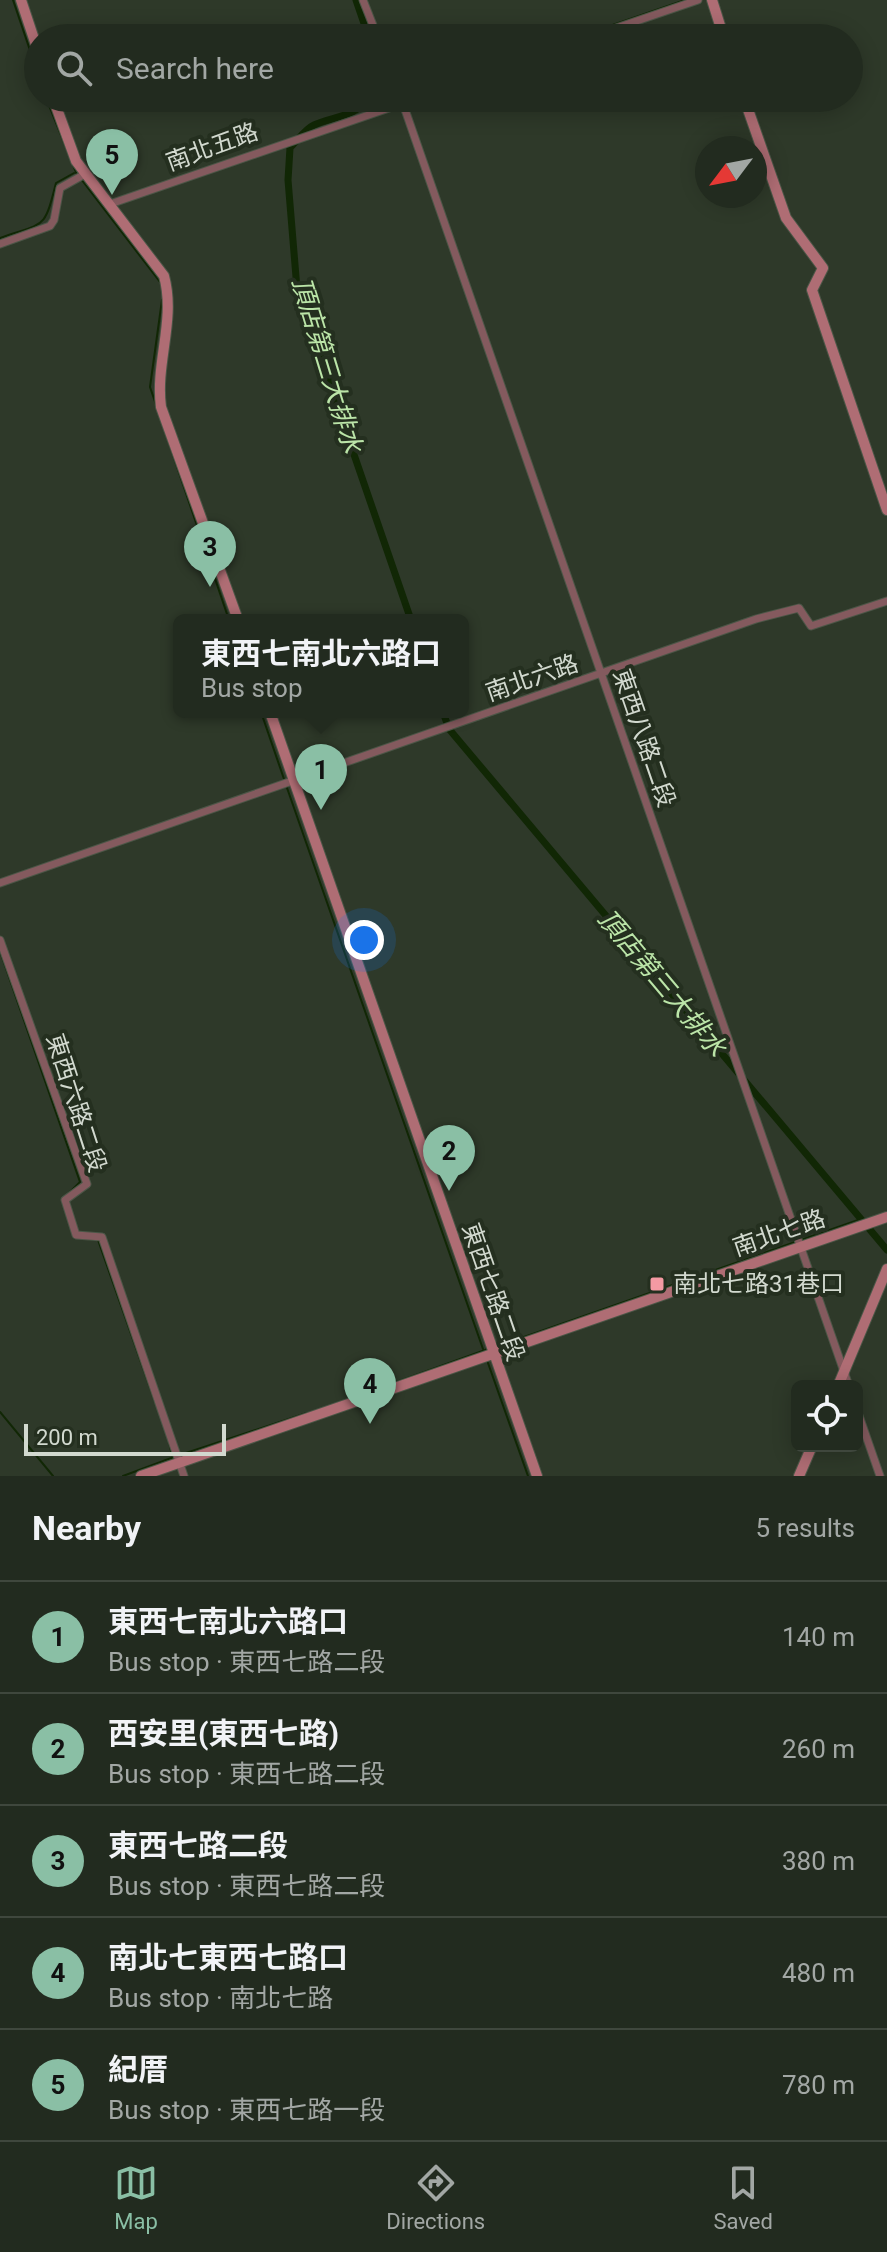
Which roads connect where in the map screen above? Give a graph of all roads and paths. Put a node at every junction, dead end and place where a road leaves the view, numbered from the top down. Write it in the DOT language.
graph roads {
  1 [pos="21,0"];
  2 [pos="363,0"];
  3 [pos="698,0"];
  4 [pos="712,0"];
  5 [pos="29,24"];
  6 [pos="372,24"];
  7 [pos="628,24"];
  8 [pos="720,24"];
  9 [pos="58,112"];
  10 [pos="371,112"];
  11 [pos="406,112"];
  12 [pos="749,112"];
  13 [pos="85,174"];
  14 [pos="110,204"];
  15 [pos="0,244"];
  16 [pos="887,510"];
  17 [pos="887,601"];
  18 [pos="236,614"];
  19 [pos="601,675"];
  20 [pos="272,718"];
  21 [pos="295,780"];
  22 [pos="0,883"];
  23 [pos="0,940"];
  24 [pos="887,1217"];
  25 [pos="800,1246"];
  26 [pos="887,1269"];
  27 [pos="494,1354"];
  28 [pos="844,1371"];
  29 [pos="840,1380"];
  30 [pos="847,1380"];
  31 [pos="863,1427"];
  32 [pos="809,1452"];
  33 [pos="179,1462"];
  34 [pos="141,1476"];
  35 [pos="184,1476"];
  36 [pos="537,1476"];
  37 [pos="799,1476"];
  38 [pos="880,1476"];
  1 -- 5 [label="street"];
  2 -- 6 [label="street"];
  3 -- 7 [label="street"];
  4 -- 8 [label="street"];
  9 -- 13 [label="street"];
  10 -- 14 [label="street, 南北五路"];
  11 -- 19 [label="street, 東西八路二段"];
  12 -- 16 [label="street"];
  13 -- 14 [label="street"];
  13 -- 15 [label="street"];
  14 -- 18 [label="street"];
  17 -- 19 [label="street, 南北六路"];
  19 -- 21 [label="street, 南北六路"];
  19 -- 25 [label="street, 東西八路二段"];
  20 -- 21 [label="street, 東西七路二段"];
  21 -- 22 [label="street, 南北六路"];
  21 -- 27 [label="street, 東西七路二段"];
  23 -- 33 [label="street, 東西六路二段"];
  24 -- 25 [label="street, 南北七路"];
  25 -- 27 [label="street, 南北七路"];
  25 -- 28 [label="street, 東西八路二段"];
  26 -- 28 [label="street"];
  27 -- 33 [label="street, 南北七路"];
  27 -- 36 [label="street, 東西七路二段"];
  28 -- 29 [label="street"];
  28 -- 30 [label="street, 東西八路二段"];
  31 -- 38 [label="street"];
  32 -- 37 [label="street"];
  33 -- 34 [label="street, 南北七路"];
  33 -- 35 [label="street, 東西六路二段"];
}
